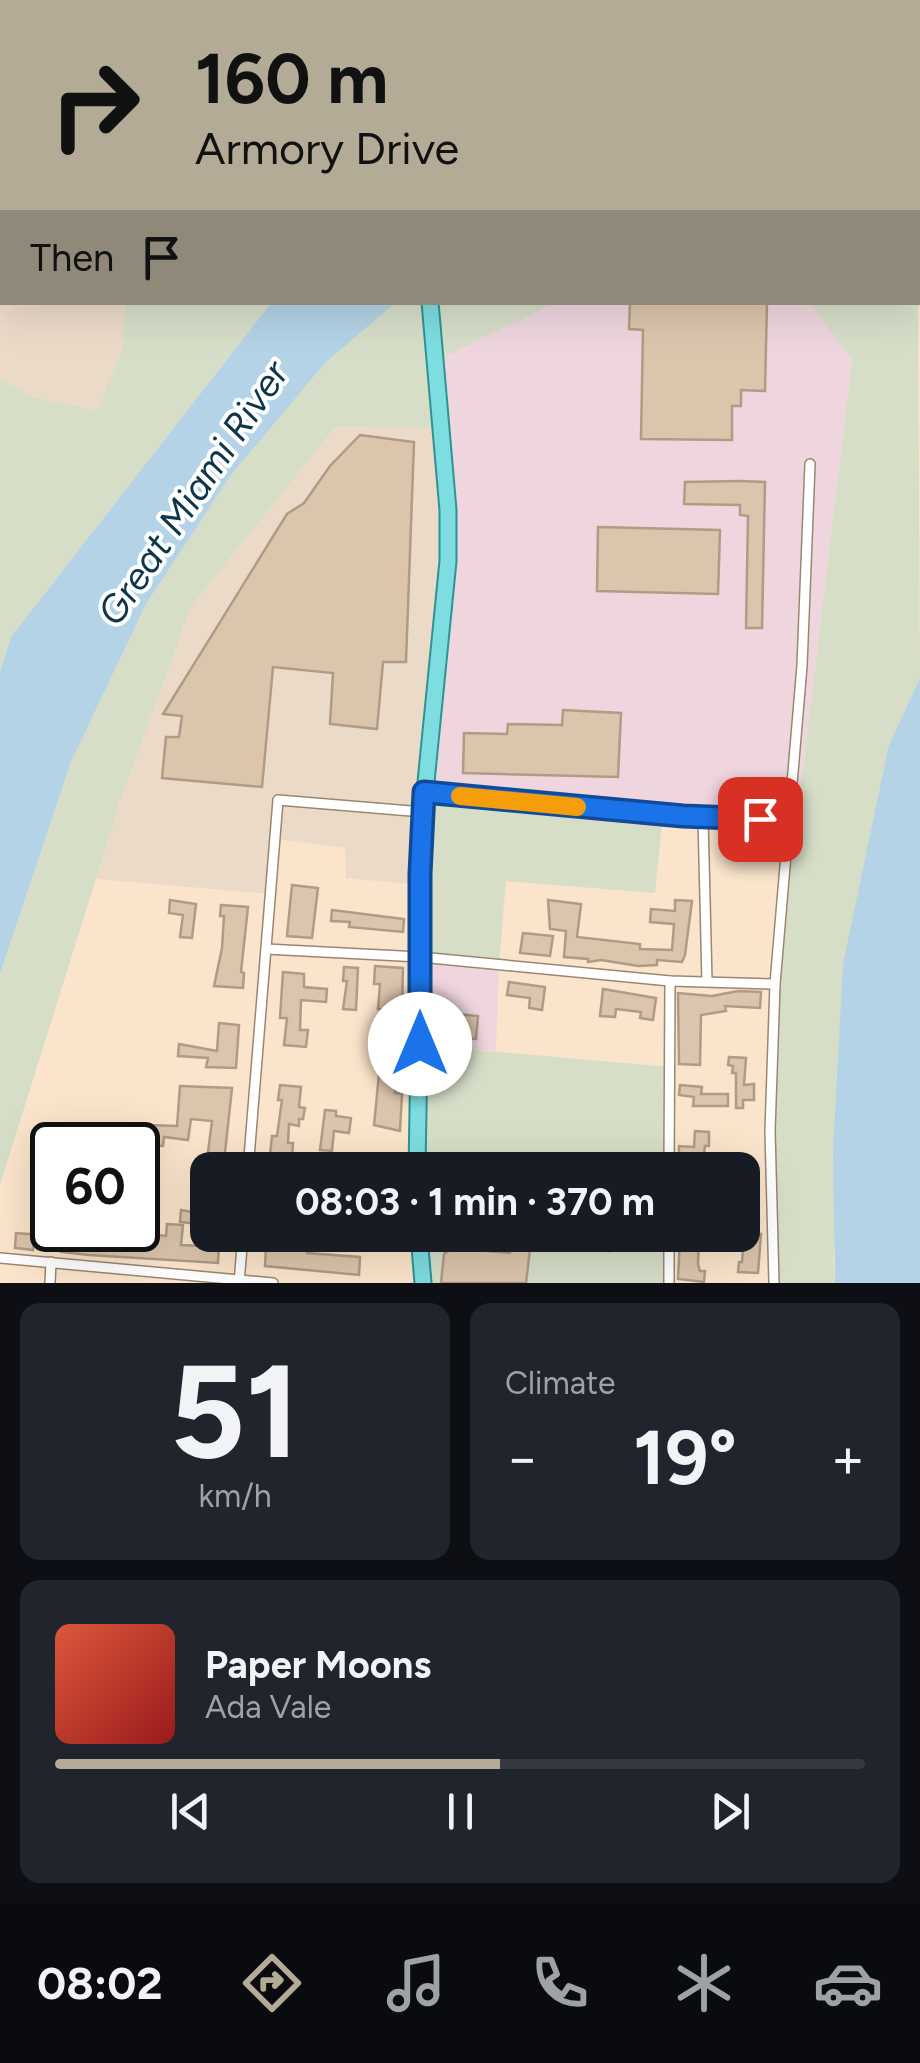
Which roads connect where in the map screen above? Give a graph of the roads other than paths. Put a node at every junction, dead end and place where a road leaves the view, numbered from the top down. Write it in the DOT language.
graph roads {
  1 [pos="430,305"];
  2 [pos="810,464"];
  3 [pos="424,792"];
  4 [pos="423,812"];
  5 [pos="703,817"];
  6 [pos="789,820"];
  7 [pos="266,950"];
  8 [pos="420,957"];
  9 [pos="670,982"];
  10 [pos="707,982"];
  11 [pos="775,984"];
  12 [pos="249,1152"];
  13 [pos="417,1152"];
  14 [pos="669,1152"];
  15 [pos="242,1252"];
  16 [pos="420,1252"];
  17 [pos="669,1252"];
  18 [pos="0,1258"];
  19 [pos="51,1262"];
  20 [pos="239,1282"];
  21 [pos="50,1283"];
  22 [pos="273,1283"];
  23 [pos="423,1283"];
  24 [pos="669,1283"];
  25 [pos="774,1283"];
  1 -- 3 [label="main road"];
  2 -- 6 [label="street"];
  3 -- 4 [label="main road"];
  3 -- 5 [label="street"];
  4 -- 7 [label="street"];
  4 -- 8 [label="main road"];
  5 -- 6 [label="street"];
  5 -- 10 [label="street"];
  6 -- 11 [label="street"];
  7 -- 8 [label="street"];
  7 -- 12 [label="street"];
  8 -- 9 [label="street"];
  8 -- 13 [label="main road"];
  9 -- 10 [label="street"];
  9 -- 14 [label="street"];
  10 -- 11 [label="street"];
  11 -- 25 [label="street"];
  15 -- 20 [label="street"];
  16 -- 23 [label="main road"];
  17 -- 24 [label="street"];
  18 -- 19 [label="street"];
  19 -- 20 [label="street"];
  19 -- 21 [label="street"];
  20 -- 22 [label="street"];
}
